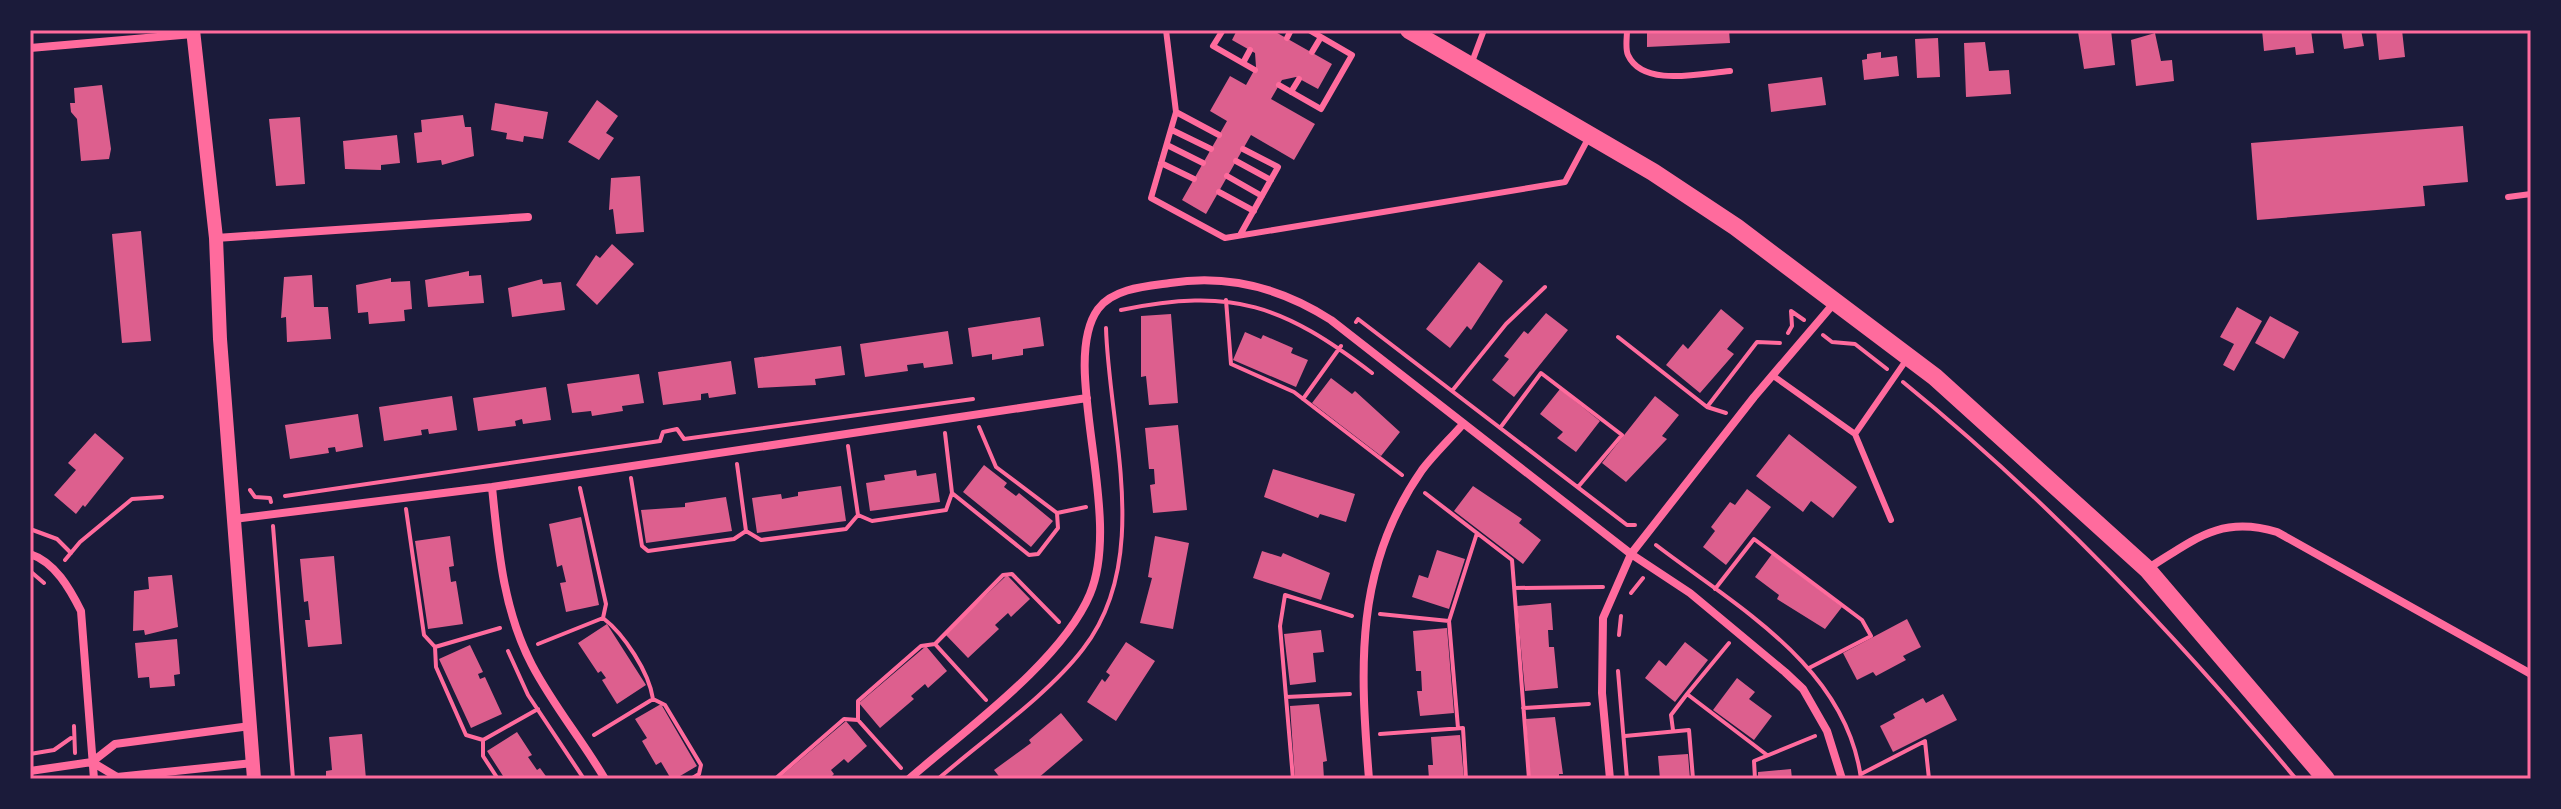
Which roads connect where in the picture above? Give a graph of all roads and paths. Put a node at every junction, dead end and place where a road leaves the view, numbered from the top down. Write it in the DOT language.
graph roads {
  1 [pos="1166,30"];
  2 [pos="1223,30"];
  3 [pos="1291,30"];
  4 [pos="1309,30"];
  5 [pos="1409,30"];
  6 [pos="1484,30"];
  7 [pos="1627,30"];
  8 [pos="193,32"];
  9 [pos="1321,37"];
  10 [pos="1287,38"];
  11 [pos="30,48"];
  12 [pos="1250,50"];
  13 [pos="1312,52"];
  14 [pos="1243,63"];
  15 [pos="1470,65"];
  16 [pos="1255,70"];
  17 [pos="1730,71"];
  18 [pos="1299,79"];
  19 [pos="1279,85"];
  20 [pos="1291,92"];
  21 [pos="1176,112"];
  22 [pos="1172,130"];
  23 [pos="1590,134"];
  24 [pos="1219,135"];
  25 [pos="1167,145"];
  26 [pos="1211,149"];
  27 [pos="1243,149"];
  28 [pos="1236,161"];
  29 [pos="1161,163"];
  30 [pos="1203,163"];
  31 [pos="1227,176"];
  32 [pos="1194,179"];
  33 [pos="1271,180"];
  34 [pos="1219,192"];
  35 [pos="2531,194"];
  36 [pos="1262,196"];
  37 [pos="2508,197"];
  38 [pos="1254,211"];
  39 [pos="528,217"];
  40 [pos="1240,236"];
  41 [pos="216,238"];
  42 [pos="1545,287"];
  43 [pos="1835,301"];
  44 [pos="1115,312"];
  45 [pos="1109,320"];
  46 [pos="1813,327"];
  47 [pos="1349,334"];
  48 [pos="1618,337"];
  49 [pos="1340,348"];
  50 [pos="1908,358"];
  51 [pos="1376,375"];
  52 [pos="1772,375"];
  53 [pos="1895,376"];
  54 [pos="1110,380"];
  55 [pos="1086,383"];
  56 [pos="1452,391"];
  57 [pos="985,397"];
  58 [pos="1087,398"];
  59 [pos="971,399"];
  60 [pos="1303,399"];
  61 [pos="940,403"];
  62 [pos="1707,407"];
  63 [pos="844,416"];
  64 [pos="975,417"];
  65 [pos="943,422"];
  66 [pos="1463,424"];
  67 [pos="1716,425"];
  68 [pos="1500,428"];
  69 [pos="733,432"];
  70 [pos="1855,434"];
  71 [pos="847,435"];
  72 [pos="628,446"];
  73 [pos="735,449"];
  74 [pos="574,454"];
  75 [pos="630,466"];
  76 [pos="1412,468"];
  77 [pos="577,474"];
  78 [pos="401,479"];
  79 [pos="1403,480"];
  80 [pos="247,486"];
  81 [pos="492,487"];
  82 [pos="1578,487"];
  83 [pos="952,493"];
  84 [pos="270,498"];
  85 [pos="404,498"];
  86 [pos="272,515"];
  87 [pos="858,515"];
  88 [pos="234,519"];
  89 [pos="1891,520"];
  90 [pos="1641,523"];
  91 [pos="30,529"];
  92 [pos="746,531"];
  93 [pos="1477,533"];
  94 [pos="1666,552"];
  95 [pos="71,553"];
  96 [pos="30,554"];
  97 [pos="1631,554"];
  98 [pos="1652,568"];
  99 [pos="2147,569"];
  100 [pos="30,571"];
  101 [pos="44,583"];
  102 [pos="1617,587"];
  103 [pos="1514,588"];
  104 [pos="1715,589"];
  105 [pos="1632,590"];
  106 [pos="1365,612"];
  107 [pos="1749,615"];
  108 [pos="1352,616"];
  109 [pos="603,618"];
  110 [pos="1449,621"];
  111 [pos="500,628"];
  112 [pos="1067,631"];
  113 [pos="1350,631"];
  114 [pos="1737,632"];
  115 [pos="1618,643"];
  116 [pos="935,644"];
  117 [pos="435,647"];
  118 [pos="1085,647"];
  119 [pos="524,649"];
  120 [pos="509,655"];
  121 [pos="1809,668"];
  122 [pos="1618,671"];
  123 [pos="2531,674"];
  124 [pos="1350,681"];
  125 [pos="1351,694"];
  126 [pos="1687,694"];
  127 [pos="1286,697"];
  128 [pos="653,699"];
  129 [pos="1621,701"];
  130 [pos="1603,703"];
  131 [pos="1351,705"];
  132 [pos="992,707"];
  133 [pos="1523,708"];
  134 [pos="538,709"];
  135 [pos="858,720"];
  136 [pos="1005,721"];
  137 [pos="1843,724"];
  138 [pos="250,726"];
  139 [pos="1458,728"];
  140 [pos="1673,731"];
  141 [pos="1827,731"];
  142 [pos="1366,736"];
  143 [pos="1624,736"];
  144 [pos="72,737"];
  145 [pos="483,740"];
  146 [pos="581,742"];
  147 [pos="566,751"];
  148 [pos="30,754"];
  149 [pos="1767,755"];
  150 [pos="92,762"];
  151 [pos="253,763"];
  152 [pos="30,771"];
  153 [pos="1860,774"];
  154 [pos="94,779"];
  155 [pos="254,779"];
  156 [pos="293,779"];
  157 [pos="498,779"];
  158 [pos="605,779"];
  159 [pos="691,779"];
  160 [pos="775,779"];
  161 [pos="910,779"];
  162 [pos="938,779"];
  163 [pos="1293,779"];
  164 [pos="1369,779"];
  165 [pos="1466,779"];
  166 [pos="1610,779"];
  167 [pos="1627,779"];
  168 [pos="1693,779"];
  169 [pos="1755,779"];
  170 [pos="1842,779"];
  171 [pos="1929,779"];
  172 [pos="2296,779"];
  173 [pos="2326,779"];
  1 -- 21 [label="lane"];
  2 -- 14 [label="lane"];
  3 -- 10 [label="lane"];
  4 -- 9 [label="lane"];
  5 -- 15 [label="main road"];
  6 -- 15 [label="lane"];
  7 -- 17 [label="lane"];
  8 -- 11 [label="street"];
  8 -- 41 [label="street"];
  9 -- 13 [label="lane"];
  9 -- 20 [label="lane"];
  12 -- 14 [label="lane"];
  14 -- 16 [label="lane"];
  15 -- 23 [label="main road"];
  18 -- 20 [label="lane"];
  19 -- 20 [label="lane"];
  21 -- 22 [label="lane"];
  21 -- 24 [label="lane"];
  22 -- 25 [label="lane"];
  22 -- 26 [label="lane"];
  23 -- 40 [label="lane"];
  23 -- 43 [label="main road"];
  25 -- 29 [label="lane"];
  25 -- 30 [label="lane"];
  27 -- 33 [label="lane"];
  28 -- 33 [label="lane"];
  29 -- 32 [label="lane"];
  29 -- 40 [label="lane"];
  31 -- 36 [label="lane"];
  33 -- 36 [label="lane"];
  34 -- 38 [label="lane"];
  35 -- 37 [label="lane"];
  36 -- 38 [label="lane"];
  38 -- 40 [label="lane"];
  39 -- 41 [label="street"];
  41 -- 88 [label="street"];
  42 -- 56 [label="path"];
  43 -- 46 [label="street"];
  43 -- 50 [label="main road"];
  44 -- 49 [label="path"];
  45 -- 54 [label="path"];
  46 -- 52 [label="street"];
  46 -- 53 [label="path"];
  46 -- 62 [label="path"];
  47 -- 49 [label="path"];
  47 -- 55 [label="street"];
  47 -- 56 [label="path"];
  47 -- 66 [label="street"];
  48 -- 62 [label="path"];
  49 -- 51 [label="path"];
  49 -- 60 [label="path"];
  50 -- 53 [label="lane"];
  50 -- 99 [label="main road"];
  52 -- 70 [label="lane"];
  52 -- 97 [label="street"];
  53 -- 70 [label="lane"];
  53 -- 172 [label="path"];
  54 -- 55 [label="path"];
  54 -- 118 [label="path"];
  55 -- 58 [label="street"];
  56 -- 68 [label="path"];
  57 -- 59 [label="path"];
  58 -- 64 [label="street"];
  58 -- 112 [label="street"];
  59 -- 61 [label="path"];
  59 -- 64 [label="path"];
  61 -- 63 [label="path"];
  61 -- 65 [label="path"];
  62 -- 67 [label="path"];
  63 -- 69 [label="path"];
  63 -- 71 [label="path"];
  64 -- 65 [label="street"];
  64 -- 83 [label="path"];
  65 -- 71 [label="street"];
  65 -- 83 [label="path"];
  66 -- 97 [label="street"];
  66 -- 106 [label="street"];
  68 -- 82 [label="path"];
  68 -- 82 [label="path"];
  69 -- 72 [label="path"];
  69 -- 73 [label="path"];
  70 -- 89 [label="lane"];
  71 -- 73 [label="street"];
  71 -- 87 [label="path"];
  72 -- 74 [label="path"];
  72 -- 75 [label="path"];
  73 -- 75 [label="street"];
  73 -- 92 [label="path"];
  74 -- 77 [label="path"];
  74 -- 78 [label="path"];
  75 -- 77 [label="street"];
  75 -- 92 [label="path"];
  76 -- 79 [label="path"];
  77 -- 81 [label="street"];
  77 -- 109 [label="path"];
  78 -- 84 [label="path"];
  78 -- 85 [label="path"];
  80 -- 84 [label="path"];
  81 -- 85 [label="street"];
  81 -- 119 [label="street"];
  82 -- 90 [label="path"];
  83 -- 87 [label="path"];
  84 -- 86 [label="path"];
  85 -- 86 [label="street"];
  85 -- 117 [label="path"];
  86 -- 88 [label="street"];
  86 -- 156 [label="path"];
  87 -- 92 [label="path"];
  88 -- 138 [label="street"];
  91 -- 95 [label="path"];
  93 -- 110 [label="path"];
  94 -- 98 [label="path"];
  96 -- 150 [label="street"];
  97 -- 98 [label="street"];
  97 -- 102 [label="street"];
  98 -- 105 [label="path"];
  98 -- 114 [label="street"];
  99 -- 123 [label="street"];
  99 -- 173 [label="main road"];
  100 -- 101 [label="path"];
  102 -- 103 [label="path"];
  102 -- 105 [label="path"];
  102 -- 130 [label="street"];
  104 -- 121 [label="path"];
  105 -- 115 [label="path"];
  106 -- 108 [label="path"];
  106 -- 110 [label="path"];
  106 -- 142 [label="street"];
  107 -- 114 [label="path"];
  108 -- 113 [label="path"];
  108 -- 127 [label="path"];
  109 -- 119 [label="path"];
  109 -- 128 [label="path"];
  110 -- 139 [label="path"];
  111 -- 117 [label="path"];
  112 -- 116 [label="path"];
  112 -- 118 [label="path"];
  112 -- 132 [label="street"];
  114 -- 126 [label="path"];
  114 -- 141 [label="street"];
  116 -- 132 [label="path"];
  116 -- 135 [label="path"];
  117 -- 145 [label="path"];
  118 -- 136 [label="path"];
  119 -- 120 [label="path"];
  119 -- 146 [label="street"];
  122 -- 129 [label="path"];
  124 -- 125 [label="path"];
  125 -- 127 [label="path"];
  125 -- 131 [label="path"];
  126 -- 140 [label="path"];
  126 -- 149 [label="path"];
  127 -- 163 [label="path"];
  128 -- 146 [label="path"];
  128 -- 159 [label="path"];
  129 -- 130 [label="path"];
  129 -- 143 [label="path"];
  130 -- 133 [label="path"];
  130 -- 166 [label="street"];
  132 -- 136 [label="path"];
  132 -- 161 [label="street"];
  134 -- 145 [label="path"];
  135 -- 160 [label="path"];
  135 -- 161 [label="path"];
  136 -- 162 [label="path"];
  137 -- 141 [label="path"];
  138 -- 150 [label="street"];
  138 -- 151 [label="street"];
  139 -- 142 [label="path"];
  139 -- 165 [label="path"];
  140 -- 143 [label="path"];
  140 -- 168 [label="path"];
  141 -- 149 [label="path"];
  141 -- 170 [label="street"];
  142 -- 164 [label="street"];
  143 -- 167 [label="path"];
  144 -- 148 [label="path"];
  145 -- 157 [label="path"];
  146 -- 147 [label="path"];
  146 -- 158 [label="street"];
  149 -- 169 [label="path"];
  150 -- 151 [label="street"];
  150 -- 152 [label="street"];
  150 -- 154 [label="street"];
  151 -- 155 [label="street"];
  153 -- 171 [label="path"];
}
